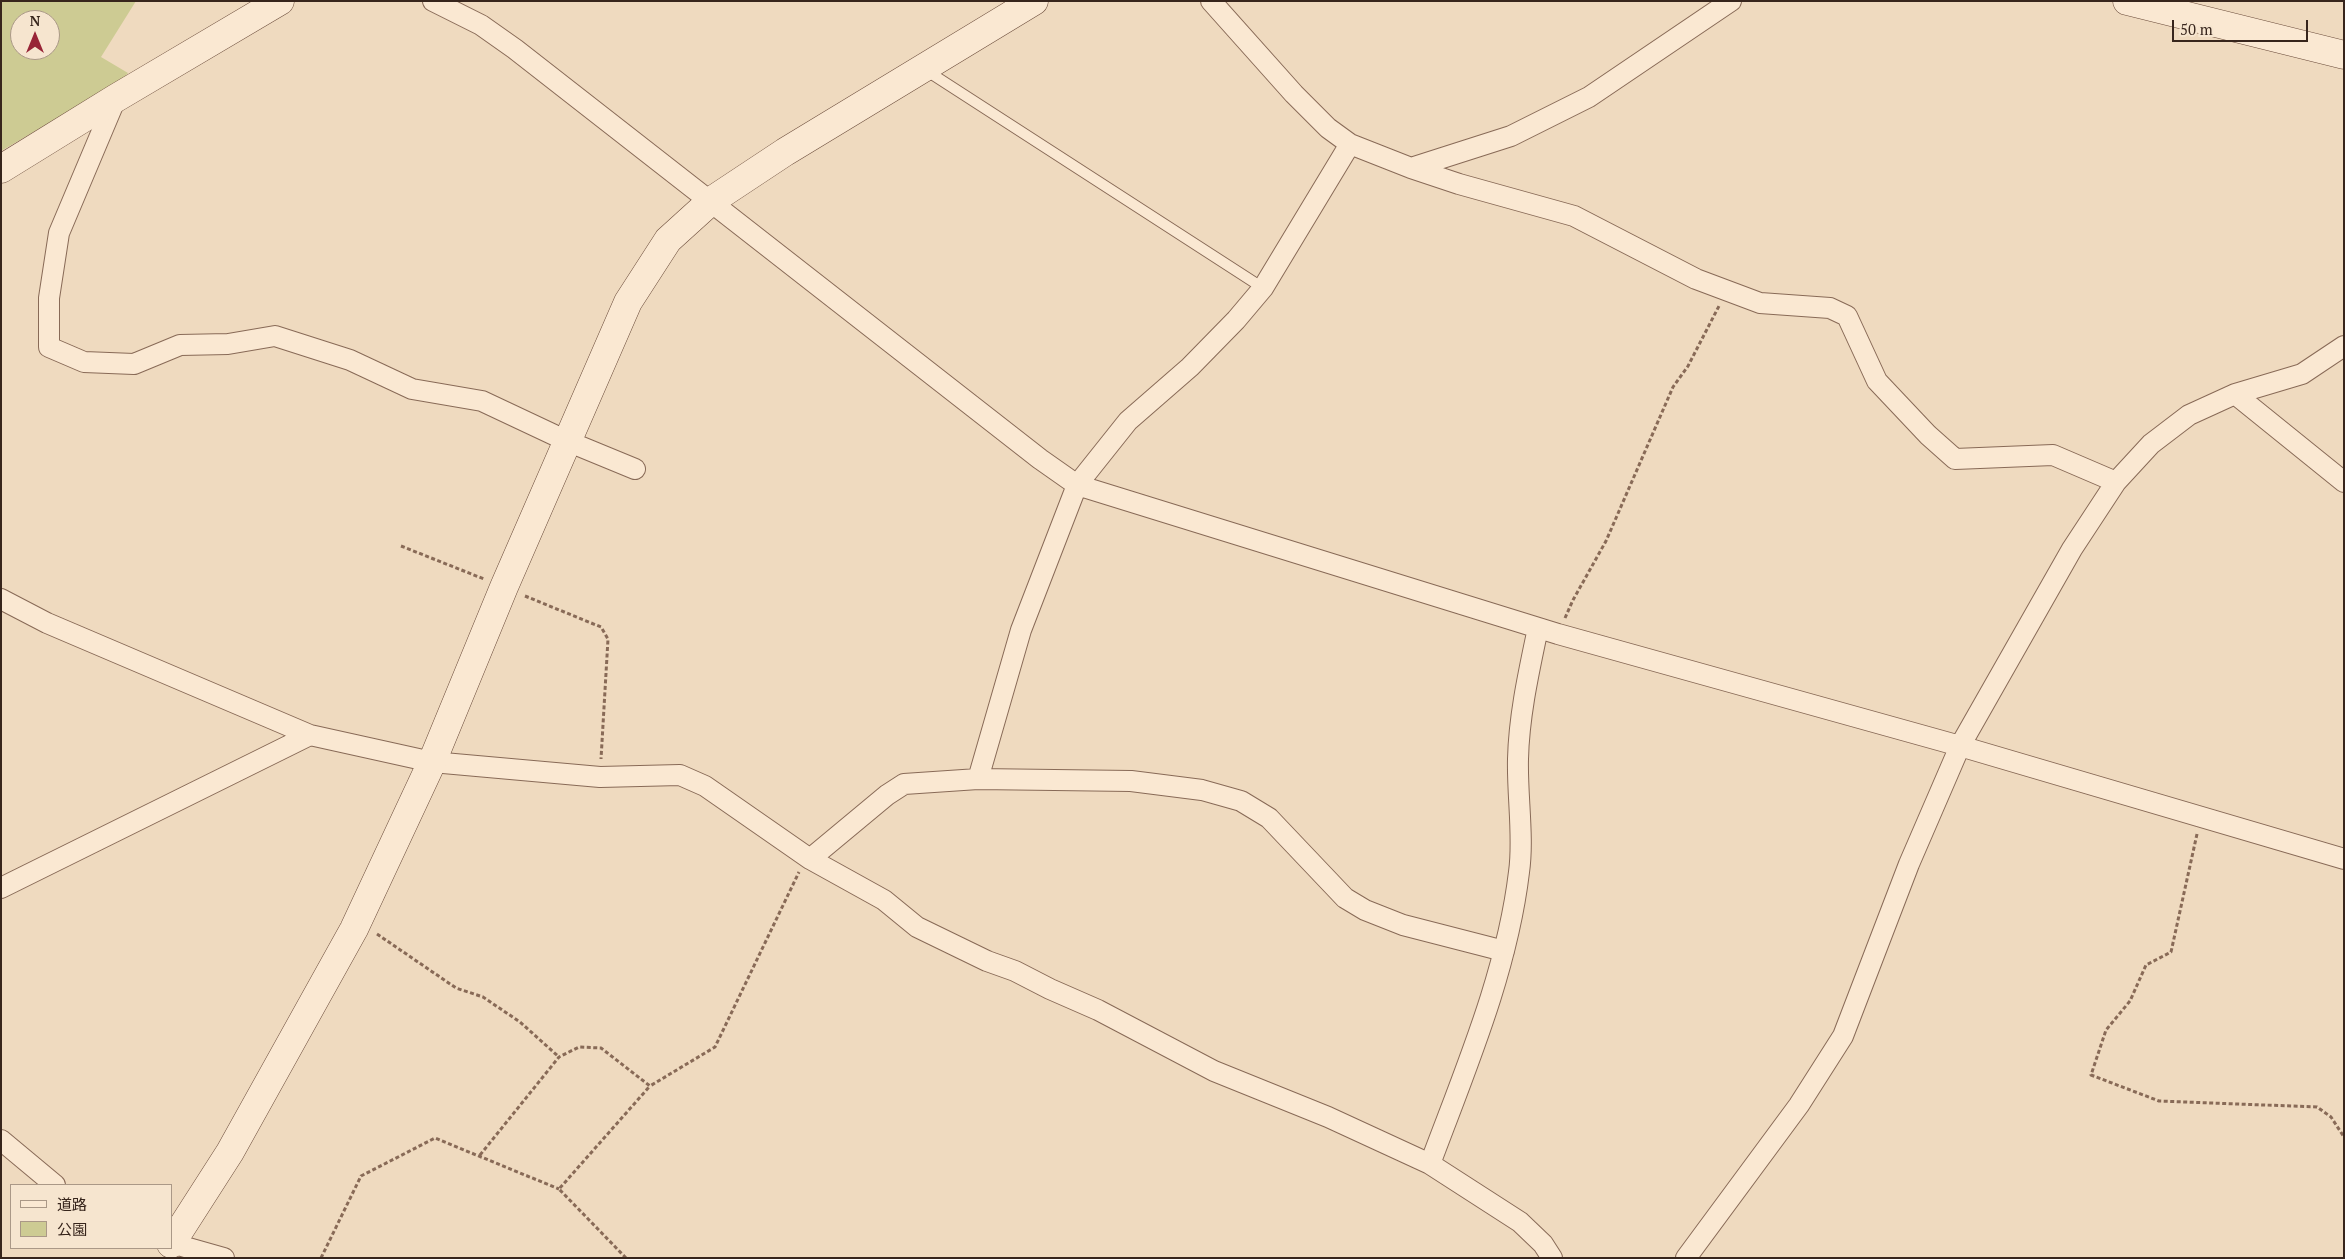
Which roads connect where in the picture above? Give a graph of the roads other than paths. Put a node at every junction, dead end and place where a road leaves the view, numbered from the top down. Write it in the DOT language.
graph roads {
  1 [pos="280,1"];
  2 [pos="433,1"];
  3 [pos="1034,1"];
  4 [pos="1211,1"];
  5 [pos="1731,1"];
  6 [pos="2142,3"];
  7 [pos="2344,54"];
  8 [pos="924,68"];
  9 [pos="116,98"];
  10 [pos="1350,144"];
  11 [pos="1411,168"];
  12 [pos="1,169"];
  13 [pos="711,201"];
  14 [pos="1263,288"];
  15 [pos="2344,346"];
  16 [pos="2235,394"];
  17 [pos="568,441"];
  18 [pos="635,469"];
  19 [pos="2116,482"];
  20 [pos="2344,482"];
  21 [pos="1076,485"];
  22 [pos="1,599"];
  23 [pos="1538,628"];
  24 [pos="310,735"];
  25 [pos="1960,746"];
  26 [pos="432,762"];
  27 [pos="978,779"];
  28 [pos="810,859"];
  29 [pos="2344,859"];
  30 [pos="1,888"];
  31 [pos="1504,951"];
  32 [pos="1,1140"];
  33 [pos="1430,1164"];
  34 [pos="54,1184"];
  35 [pos="172,1242"];
  36 [pos="172,1244"];
  37 [pos="167,1249"];
  38 [pos="157,1258"];
  39 [pos="224,1258"];
  40 [pos="1552,1258"];
  41 [pos="1686,1258"];
  1 -- 9 [label="street"];
  2 -- 13 [label="street"];
  3 -- 8 [label="street"];
  4 -- 10 [label="street"];
  5 -- 11 [label="street"];
  6 -- 7 [label="street"];
  8 -- 13 [label="street"];
  8 -- 14 [label="lane"];
  9 -- 12 [label="street"];
  9 -- 17 [label="street"];
  10 -- 11 [label="street"];
  10 -- 14 [label="street"];
  11 -- 19 [label="street"];
  13 -- 17 [label="street"];
  13 -- 21 [label="street"];
  14 -- 21 [label="street"];
  15 -- 16 [label="street"];
  16 -- 19 [label="street"];
  16 -- 20 [label="street"];
  17 -- 18 [label="street"];
  17 -- 26 [label="street"];
  19 -- 25 [label="street"];
  21 -- 23 [label="street"];
  21 -- 27 [label="street"];
  22 -- 24 [label="street"];
  23 -- 25 [label="street"];
  23 -- 31 [label="street"];
  24 -- 26 [label="street"];
  24 -- 30 [label="street"];
  25 -- 29 [label="street"];
  25 -- 41 [label="street"];
  26 -- 28 [label="street"];
  26 -- 35 [label="street"];
  27 -- 28 [label="street"];
  27 -- 31 [label="street"];
  28 -- 33 [label="street"];
  31 -- 33 [label="street"];
  32 -- 34 [label="street"];
  33 -- 40 [label="street"];
  36 -- 39 [label="street"];
  37 -- 38 [label="street"];
}
